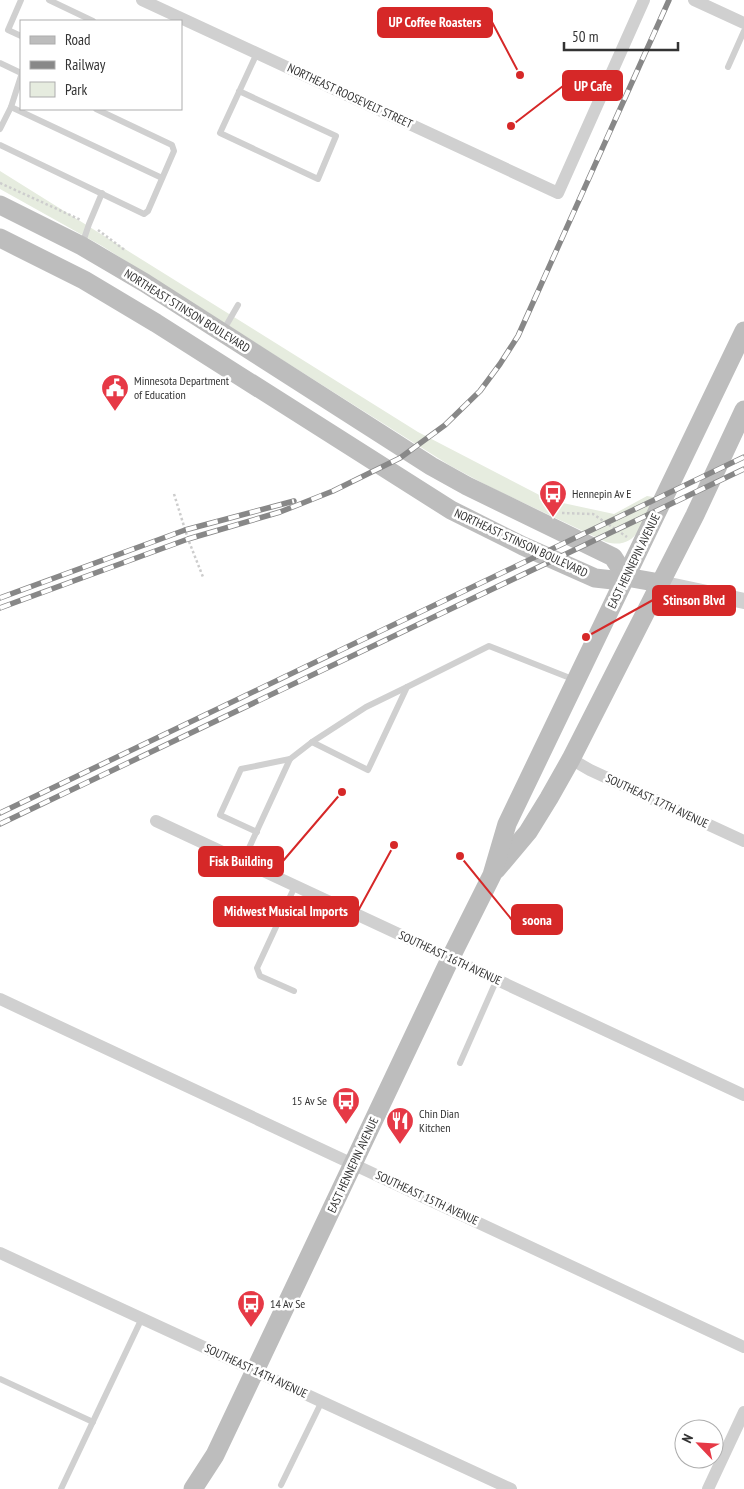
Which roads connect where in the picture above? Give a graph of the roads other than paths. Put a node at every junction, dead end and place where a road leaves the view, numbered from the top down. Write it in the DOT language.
graph roads {
  1 [pos="21,0"];
  2 [pos="49,0"];
  3 [pos="142,0"];
  4 [pos="644,0"];
  5 [pos="694,0"];
  6 [pos="91,20"];
  7 [pos="744,23"];
  8 [pos="744,31"];
  9 [pos="20,36"];
  10 [pos="257,53"];
  11 [pos="0,63"];
  12 [pos="728,67"];
  13 [pos="20,74"];
  14 [pos="20,78"];
  15 [pos="239,91"];
  16 [pos="11,107"];
  17 [pos="98,110"];
  18 [pos="0,129"];
  19 [pos="0,145"];
  20 [pos="162,178"];
  21 [pos="102,193"];
  22 [pos="0,205"];
  23 [pos="0,238"];
  24 [pos="82,246"];
  25 [pos="238,305"];
  26 [pos="744,331"];
  27 [pos="222,332"];
  28 [pos="744,410"];
  29 [pos="626,577"];
  30 [pos="660,583"];
  31 [pos="744,601"];
  32 [pos="576,681"];
  33 [pos="407,687"];
  34 [pos="312,742"];
  35 [pos="290,759"];
  36 [pos="571,759"];
  37 [pos="156,821"];
  38 [pos="257,832"];
  39 [pos="744,841"];
  40 [pos="243,861"];
  41 [pos="492,875"];
  42 [pos="294,886"];
  43 [pos="451,958"];
  44 [pos="497,979"];
  45 [pos="294,991"];
  46 [pos="0,999"];
  47 [pos="460,1063"];
  48 [pos="744,1095"];
  49 [pos="354,1164"];
  50 [pos="0,1253"];
  51 [pos="142,1318"];
  52 [pos="744,1348"];
  53 [pos="255,1370"];
  54 [pos="0,1379"];
  55 [pos="322,1401"];
  56 [pos="744,1412"];
  57 [pos="93,1422"];
  58 [pos="215,1455"];
  59 [pos="281,1485"];
  60 [pos="61,1489"];
  61 [pos="193,1489"];
  62 [pos="204,1489"];
  63 [pos="511,1489"];
  64 [pos="708,1489"];
  1 -- 9 [label="lane"];
  2 -- 6 [label="lane"];
  3 -- 10 [label="street, NORTHEAST ROOSEVELT STREET"];
  4 -- 10 [label="street, NORTHEAST ROOSEVELT STREET"];
  5 -- 7 [label="street"];
  8 -- 12 [label="lane"];
  10 -- 15 [label="lane"];
  11 -- 13 [label="lane"];
  14 -- 16 [label="lane"];
  15 -- 15 [label="lane"];
  16 -- 18 [label="lane"];
  16 -- 20 [label="lane"];
  17 -- 20 [label="lane"];
  19 -- 21 [label="lane"];
  20 -- 21 [label="lane"];
  21 -- 24 [label="lane"];
  22 -- 24 [label="main road, NORTHEAST STINSON BOULEVARD"];
  23 -- 29 [label="main road, NORTHEAST STINSON BOULEVARD"];
  24 -- 27 [label="main road, NORTHEAST STINSON BOULEVARD"];
  25 -- 27 [label="lane"];
  26 -- 29 [label="main road, EAST HENNEPIN AVENUE"];
  27 -- 29 [label="main road, NORTHEAST STINSON BOULEVARD"];
  28 -- 30 [label="main road, EAST HENNEPIN AVENUE"];
  29 -- 30 [label="main road"];
  29 -- 32 [label="main road, EAST HENNEPIN AVENUE"];
  30 -- 31 [label="street"];
  30 -- 36 [label="main road, EAST HENNEPIN AVENUE"];
  32 -- 33 [label="lane"];
  32 -- 41 [label="main road, EAST HENNEPIN AVENUE"];
  33 -- 34 [label="lane"];
  33 -- 34 [label="lane"];
  34 -- 35 [label="lane"];
  35 -- 38 [label="lane"];
  35 -- 38 [label="lane"];
  36 -- 39 [label="street, SOUTHEAST 17TH AVENUE"];
  36 -- 41 [label="main road, EAST HENNEPIN AVENUE"];
  37 -- 40 [label="street, SOUTHEAST 16TH AVENUE"];
  38 -- 40 [label="lane"];
  40 -- 42 [label="street, SOUTHEAST 16TH AVENUE"];
  41 -- 43 [label="main road, EAST HENNEPIN AVENUE"];
  42 -- 43 [label="street, SOUTHEAST 16TH AVENUE"];
  42 -- 45 [label="lane"];
  43 -- 44 [label="street, SOUTHEAST 16TH AVENUE"];
  43 -- 49 [label="main road, EAST HENNEPIN AVENUE"];
  44 -- 47 [label="lane"];
  44 -- 48 [label="street, SOUTHEAST 16TH AVENUE"];
  46 -- 49 [label="street, SOUTHEAST 15TH AVENUE"];
  49 -- 52 [label="street, SOUTHEAST 15TH AVENUE"];
  49 -- 53 [label="main road, EAST HENNEPIN AVENUE"];
  50 -- 51 [label="street, SOUTHEAST 14TH AVENUE"];
  51 -- 53 [label="street, SOUTHEAST 14TH AVENUE"];
  51 -- 57 [label="lane"];
  53 -- 55 [label="street, SOUTHEAST 14TH AVENUE"];
  53 -- 58 [label="main road, EAST HENNEPIN AVENUE"];
  54 -- 57 [label="lane"];
  55 -- 59 [label="lane"];
  55 -- 63 [label="street, SOUTHEAST 14TH AVENUE"];
  56 -- 64 [label="street"];
  57 -- 60 [label="lane"];
  58 -- 61 [label="main road, EAST HENNEPIN AVENUE"];
  58 -- 62 [label="main road, EAST HENNEPIN AVENUE"];
}
